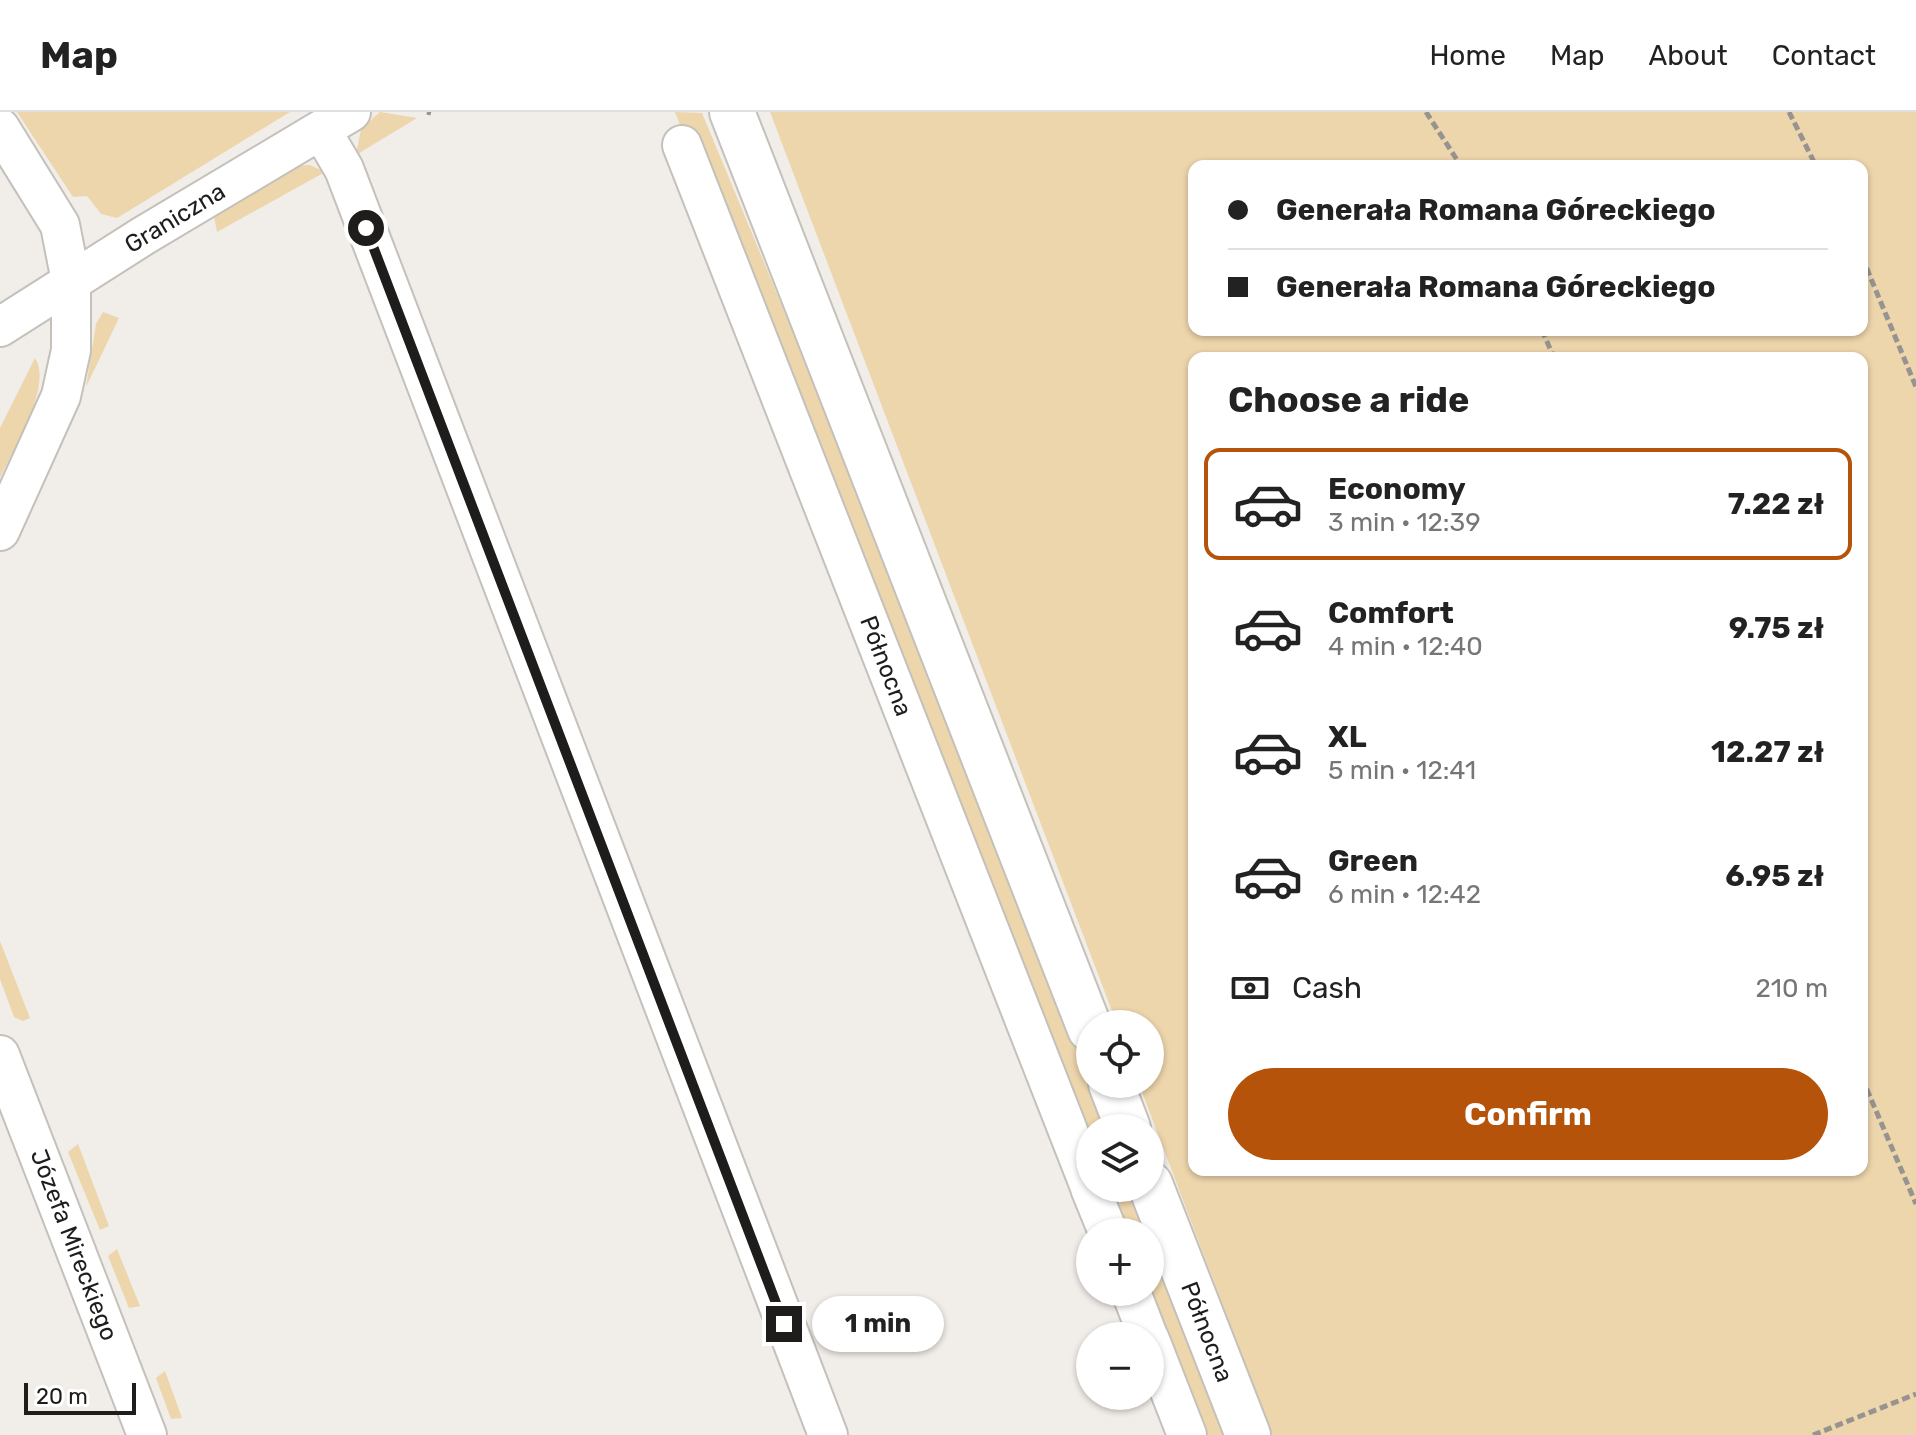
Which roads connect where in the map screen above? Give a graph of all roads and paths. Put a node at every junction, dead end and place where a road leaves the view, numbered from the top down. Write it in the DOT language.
graph roads {
  1 [pos="732,112"];
  2 [pos="1426,112"];
  3 [pos="1789,112"];
  4 [pos="336,121"];
  5 [pos="0,128"];
  6 [pos="682,145"];
  7 [pos="1457,160"];
  8 [pos="1813,160"];
  9 [pos="1868,271"];
  10 [pos="71,281"];
  11 [pos="0,327"];
  12 [pos="1916,387"];
  13 [pos="0,531"];
  14 [pos="1083,1010"];
  15 [pos="0,1055"];
  16 [pos="1868,1092"];
  17 [pos="1076,1151"];
  18 [pos="1157,1202"];
  19 [pos="1916,1204"];
  20 [pos="1164,1376"];
  21 [pos="1916,1394"];
  22 [pos="147,1435"];
  23 [pos="828,1435"];
  24 [pos="1187,1435"];
  25 [pos="1248,1435"];
  26 [pos="1813,1435"];
  1 -- 14 [label="main road"];
  2 -- 7 [label="path"];
  3 -- 8 [label="path"];
  4 -- 10 [label="street, Graniczna"];
  4 -- 23 [label="street"];
  5 -- 10 [label="street"];
  6 -- 17 [label="street, Północna"];
  9 -- 12 [label="path"];
  10 -- 11 [label="street, Graniczna"];
  10 -- 13 [label="street"];
  15 -- 22 [label="street, Józefa Mireckiego"];
  16 -- 19 [label="path"];
  18 -- 25 [label="main road, Północna"];
  20 -- 24 [label="street"];
  21 -- 26 [label="path"];
}
